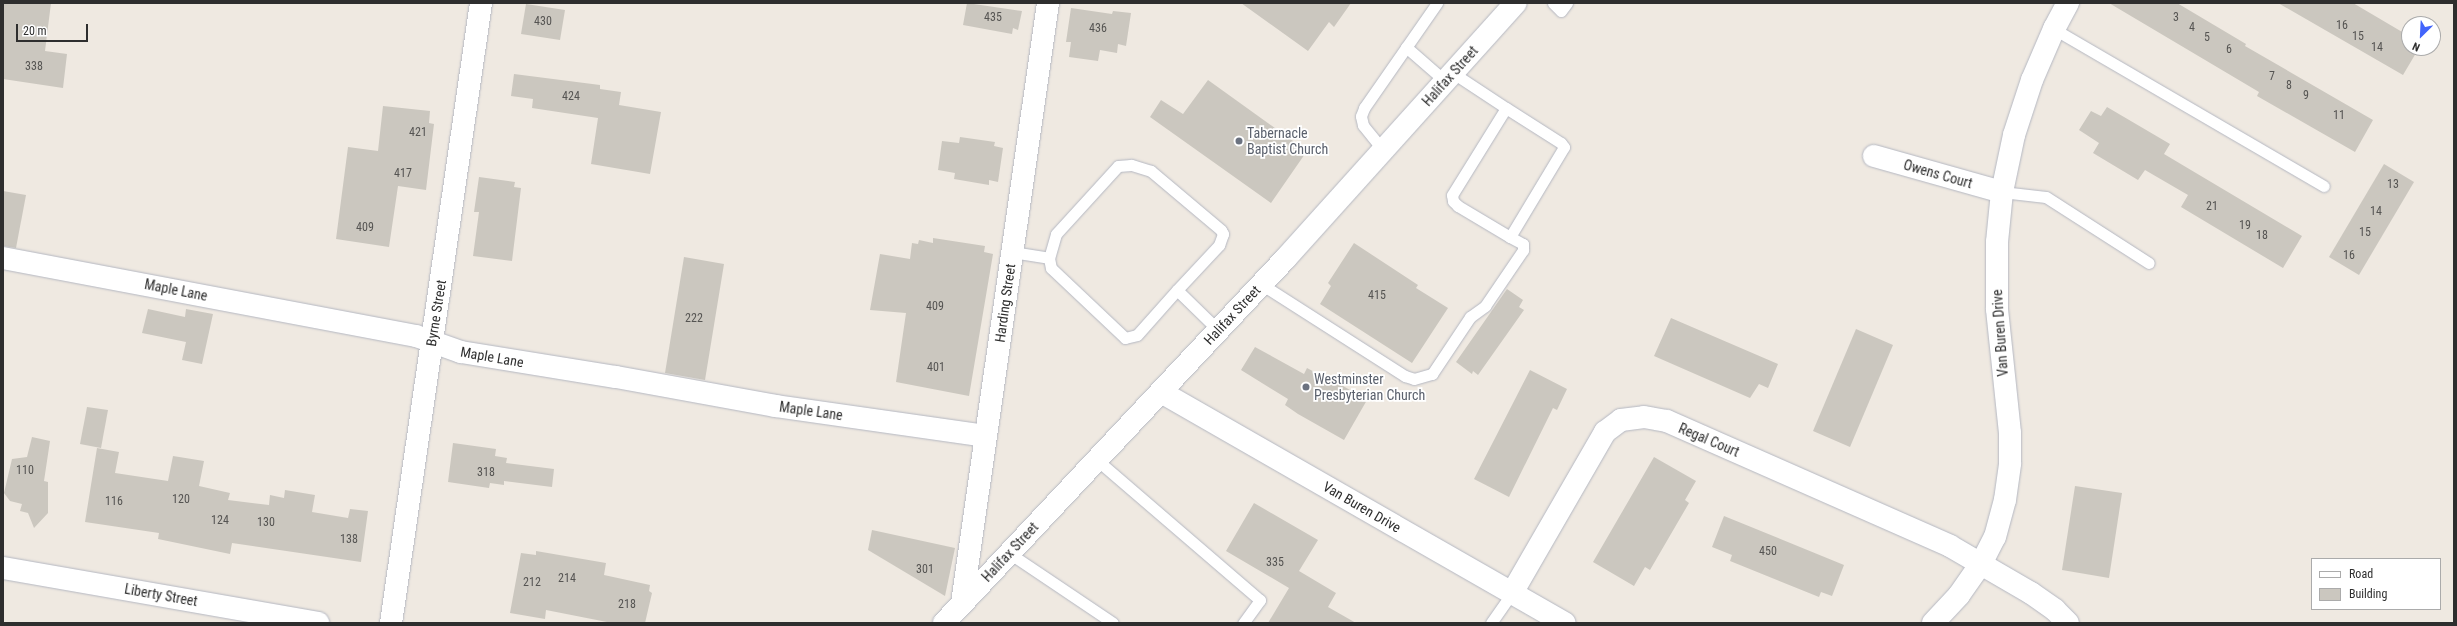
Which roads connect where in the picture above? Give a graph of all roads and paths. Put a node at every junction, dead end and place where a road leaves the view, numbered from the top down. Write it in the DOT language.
graph roads {
  1 [pos="481,3"];
  2 [pos="1048,3"];
  3 [pos="1437,3"];
  4 [pos="1516,3"];
  5 [pos="1553,3"];
  6 [pos="1567,3"];
  7 [pos="2068,3"];
  8 [pos="2054,29"];
  9 [pos="1406,47"];
  10 [pos="1449,77"];
  11 [pos="1506,108"];
  12 [pos="1383,150"];
  13 [pos="1874,156"];
  14 [pos="2324,186"];
  15 [pos="2002,192"];
  16 [pos="1510,237"];
  17 [pos="1012,252"];
  18 [pos="3,258"];
  19 [pos="1049,258"];
  20 [pos="2149,263"];
  21 [pos="1261,284"];
  22 [pos="1177,290"];
  23 [pos="1218,330"];
  24 [pos="431,343"];
  25 [pos="1161,392"];
  26 [pos="985,436"];
  27 [pos="1097,460"];
  28 [pos="1009,553"];
  29 [pos="1981,564"];
  30 [pos="3,568"];
  31 [pos="1512,593"];
  32 [pos="962,603"];
  33 [pos="318,623"];
  34 [pos="391,623"];
  35 [pos="944,623"];
  36 [pos="1113,623"];
  37 [pos="1242,623"];
  38 [pos="1491,623"];
  39 [pos="1564,623"];
  40 [pos="1933,623"];
  41 [pos="2068,623"];
  1 -- 24 [label="street, Byrne Street"];
  2 -- 17 [label="street, Harding Street"];
  3 -- 9 [label="lane"];
  4 -- 10 [label="street, Halifax Street"];
  5 -- 6 [label="lane"];
  7 -- 8 [label="street, Van Buren Drive"];
  8 -- 14 [label="lane"];
  8 -- 15 [label="street, Van Buren Drive"];
  9 -- 10 [label="lane"];
  9 -- 12 [label="lane"];
  10 -- 11 [label="lane"];
  10 -- 12 [label="street, Halifax Street"];
  11 -- 16 [label="lane"];
  11 -- 16 [label="lane"];
  12 -- 21 [label="street, Halifax Street"];
  13 -- 15 [label="street, Owens Court"];
  15 -- 20 [label="lane"];
  15 -- 29 [label="street, Van Buren Drive"];
  16 -- 21 [label="lane"];
  17 -- 19 [label="lane"];
  17 -- 26 [label="street, Harding Street"];
  18 -- 24 [label="street, Maple Lane"];
  19 -- 22 [label="lane"];
  19 -- 22 [label="lane"];
  21 -- 23 [label="street, Halifax Street"];
  22 -- 23 [label="lane"];
  23 -- 25 [label="street, Halifax Street"];
  24 -- 26 [label="street, Maple Lane"];
  24 -- 34 [label="street, Byrne Street"];
  25 -- 27 [label="street, Halifax Street"];
  25 -- 31 [label="street, Van Buren Drive"];
  26 -- 32 [label="street, Harding Street"];
  27 -- 28 [label="street, Halifax Street"];
  27 -- 37 [label="lane"];
  28 -- 32 [label="street, Halifax Street"];
  28 -- 36 [label="lane"];
  29 -- 31 [label="street, Regal Court"];
  29 -- 40 [label="street, Van Buren Drive"];
  29 -- 41 [label="street, Regal Court"];
  30 -- 33 [label="street, Liberty Street"];
  31 -- 38 [label="lane"];
  31 -- 39 [label="street, Van Buren Drive"];
  32 -- 35 [label="street, Halifax Street"];
}
